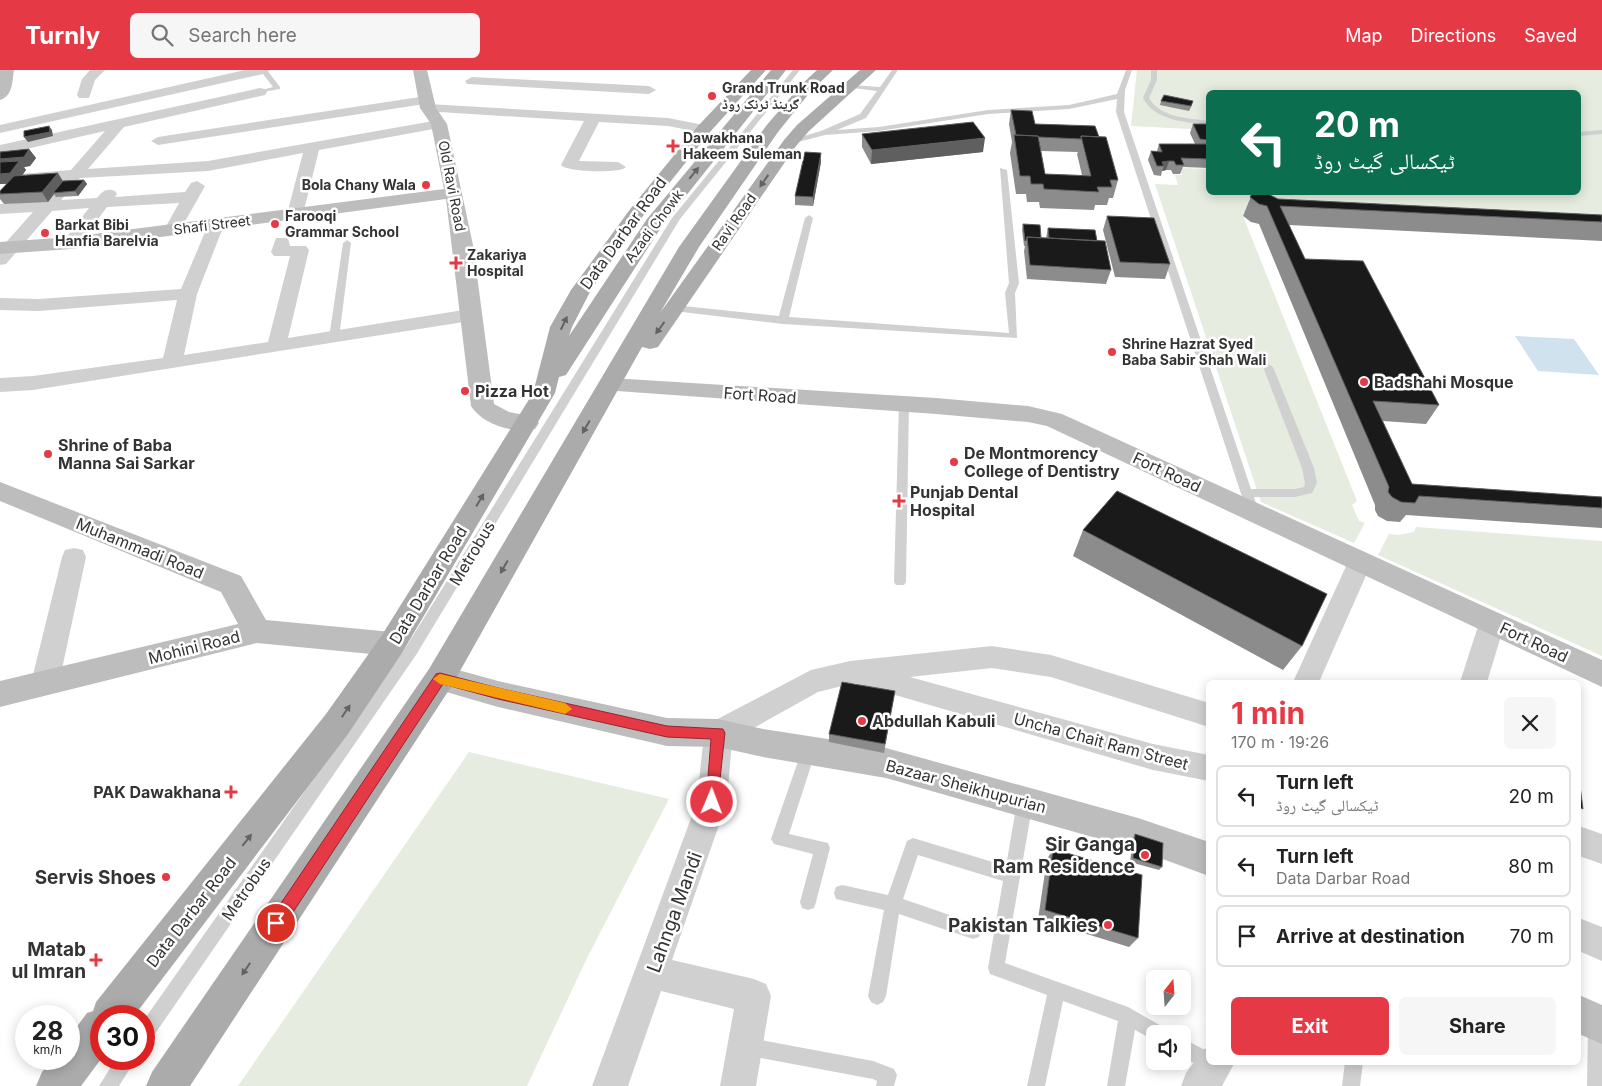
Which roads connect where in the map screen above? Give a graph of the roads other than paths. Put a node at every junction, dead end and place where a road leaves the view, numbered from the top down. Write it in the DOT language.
graph roads {
  1 [pos="7,70"];
  2 [pos="98,70"];
  3 [pos="263,70"];
  4 [pos="420,70"];
  5 [pos="759,70"];
  6 [pos="780,70"];
  7 [pos="797,70"];
  8 [pos="826,70"];
  9 [pos="869,70"];
  10 [pos="895,70"];
  11 [pos="1129,70"];
  12 [pos="1154,70"];
  13 [pos="475,75"];
  14 [pos="853,86"];
  15 [pos="649,90"];
  16 [pos="880,90"];
  17 [pos="260,92"];
  18 [pos="0,95"];
  19 [pos="84,95"];
  20 [pos="1120,96"];
  21 [pos="1088,104"];
  22 [pos="41,105"];
  23 [pos="456,108"];
  24 [pos="1111,110"];
  25 [pos="431,111"];
  26 [pos="863,116"];
  27 [pos="594,117"];
  28 [pos="50,118"];
  29 [pos="1206,122"];
  30 [pos="119,124"];
  31 [pos="0,129"];
  32 [pos="704,129"];
  33 [pos="879,130"];
  34 [pos="1602,132"];
  35 [pos="824,134"];
  36 [pos="1581,134"];
  37 [pos="59,137"];
  38 [pos="158,142"];
  39 [pos="790,143"];
  40 [pos="312,148"];
  41 [pos="0,150"];
  42 [pos="208,166"];
  43 [pos="618,167"];
  44 [pos="1003,170"];
  45 [pos="126,172"];
  46 [pos="74,175"];
  47 [pos="454,194"];
  48 [pos="10,195"];
  49 [pos="191,197"];
  50 [pos="103,202"];
  51 [pos="47,205"];
  52 [pos="295,214"];
  53 [pos="810,218"];
  54 [pos="216,225"];
  55 [pos="172,230"];
  56 [pos="282,242"];
  57 [pos="71,243"];
  58 [pos="347,243"];
  59 [pos="3,252"];
  60 [pos="188,294"];
  61 [pos="0,304"];
  62 [pos="674,308"];
  63 [pos="470,315"];
  64 [pos="783,321"];
  65 [pos="334,338"];
  66 [pos="276,346"];
  67 [pos="172,363"];
  68 [pos="1268,367"];
  69 [pos="0,385"];
  70 [pos="610,385"];
  71 [pos="544,393"];
  72 [pos="904,404"];
  73 [pos="527,423"];
  74 [pos="0,491"];
  75 [pos="1250,502"];
  76 [pos="74,558"];
  77 [pos="1360,562"];
  78 [pos="900,582"];
  79 [pos="1492,623"];
  80 [pos="257,631"];
  81 [pos="392,644"];
  82 [pos="850,672"];
  83 [pos="1602,674"];
  84 [pos="440,678"];
  85 [pos="1307,680"];
  86 [pos="1474,680"];
  87 [pos="45,683"];
  88 [pos="0,694"];
  89 [pos="1206,714"];
  90 [pos="718,733"];
  91 [pos="809,750"];
  92 [pos="1206,767"];
  93 [pos="1025,802"];
  94 [pos="1581,842"];
  95 [pos="1602,849"];
  96 [pos="1206,857"];
  97 [pos="1012,876"];
  98 [pos="842,893"];
  99 [pos="808,902"];
  100 [pos="894,904"];
  101 [pos="973,931"];
  102 [pos="1581,935"];
  103 [pos="1602,944"];
  104 [pos="652,972"];
  105 [pos="1057,990"];
  106 [pos="877,996"];
  107 [pos="119,1005"];
  108 [pos="1128,1016"];
  109 [pos="155,1019"];
  110 [pos="1593,1020"];
  111 [pos="1146,1026"];
  112 [pos="90,1041"];
  113 [pos="745,1046"];
  114 [pos="1191,1054"];
  115 [pos="1354,1065"];
  116 [pos="1210,1068"];
  117 [pos="119,1070"];
  118 [pos="56,1086"];
  119 [pos="108,1086"];
  120 [pos="166,1086"];
  121 [pos="610,1086"];
  122 [pos="738,1086"];
  123 [pos="885,1086"];
  124 [pos="1036,1086"];
  125 [pos="1116,1086"];
  126 [pos="1351,1086"];
  127 [pos="1596,1086"];
  1 -- 18 [label="street"];
  2 -- 19 [label="street"];
  3 -- 17 [label="lane"];
  3 -- 28 [label="street"];
  4 -- 25 [label="street, Old Ravi Road"];
  5 -- 32 [label="main road"];
  71 -- 6 [label="main road, Azadi Chowk, one-way"];
  7 -- 109 [label="lane, Metrobus"];
  8 -- 70 [label="main road"];
  9 -- 14 [label="main road, Ravi Road"];
  10 -- 16 [label="lane"];
  11 -- 20 [label="lane"];
  12 -- 29 [label="lane"];
  13 -- 15 [label="street"];
  13 -- 23 [label="street"];
  14 -- 16 [label="lane"];
  14 -- 39 [label="main road, Ravi Road"];
  16 -- 26 [label="lane"];
  17 -- 30 [label="street"];
  20 -- 21 [label="lane"];
  20 -- 24 [label="lane"];
  21 -- 24 [label="lane"];
  21 -- 33 [label="lane"];
  22 -- 28 [label="street"];
  23 -- 25 [label="street"];
  23 -- 27 [label="street"];
  24 -- 75 [label="lane"];
  25 -- 38 [label="street"];
  25 -- 40 [label="street"];
  25 -- 47 [label="street, Old Ravi Road"];
  26 -- 33 [label="lane"];
  26 -- 35 [label="lane"];
  27 -- 32 [label="street"];
  27 -- 43 [label="street"];
  28 -- 31 [label="street"];
  28 -- 37 [label="street"];
  30 -- 37 [label="street"];
  30 -- 46 [label="street"];
  71 -- 32 [label="main road, Data Darbar Road, one-way"];
  33 -- 35 [label="lane"];
  34 -- 36 [label="lane"];
  35 -- 39 [label="lane"];
  37 -- 41 [label="street"];
  37 -- 48 [label="street"];
  39 -- 62 [label="main road, Ravi Road, one-way"];
  40 -- 42 [label="street"];
  40 -- 52 [label="street"];
  42 -- 45 [label="street"];
  42 -- 49 [label="street"];
  44 -- 64 [label="lane"];
  45 -- 46 [label="street"];
  45 -- 50 [label="street"];
  46 -- 48 [label="street"];
  46 -- 51 [label="street"];
  47 -- 52 [label="street, Shafi Street"];
  47 -- 63 [label="street, Old Ravi Road"];
  48 -- 51 [label="street"];
  49 -- 50 [label="street"];
  49 -- 55 [label="street"];
  50 -- 51 [label="street"];
  50 -- 57 [label="street"];
  51 -- 59 [label="street"];
  52 -- 54 [label="street, Shafi Street"];
  53 -- 64 [label="lane"];
  54 -- 55 [label="street, Shafi Street"];
  54 -- 60 [label="street"];
  55 -- 57 [label="street, Shafi Street"];
  56 -- 66 [label="street"];
  57 -- 59 [label="street, Shafi Street"];
  58 -- 65 [label="lane"];
  60 -- 61 [label="street"];
  60 -- 67 [label="street"];
  62 -- 64 [label="lane"];
  62 -- 70 [label="main road, Ravi Road, one-way"];
  63 -- 65 [label="street"];
  63 -- 73 [label="street, Old Ravi Road"];
  65 -- 66 [label="street"];
  66 -- 67 [label="street"];
  67 -- 69 [label="street"];
  68 -- 75 [label="lane"];
  70 -- 72 [label="street, Fort Road"];
  70 -- 84 [label="main road, one-way"];
  71 -- 73 [label="main road, Data Darbar Road"];
  72 -- 75 [label="street, Fort Road"];
  72 -- 78 [label="lane"];
  81 -- 73 [label="main road, Data Darbar Road, one-way"];
  74 -- 80 [label="street, Muhammadi Road"];
  75 -- 77 [label="street, Fort Road"];
  76 -- 87 [label="street"];
  77 -- 79 [label="street, Fort Road"];
  77 -- 85 [label="street"];
  79 -- 83 [label="street, Fort Road"];
  79 -- 86 [label="street"];
  80 -- 81 [label="street, Mohini Road"];
  80 -- 87 [label="street, Mohini Road"];
  107 -- 81 [label="main road, Data Darbar Road, one-way"];
  82 -- 89 [label="street"];
  82 -- 90 [label="street"];
  82 -- 92 [label="street, Uncha Chait Ram Street"];
  84 -- 90 [label="street, Bazaar Sheikhupurian"];
  84 -- 120 [label="main road, one-way"];
  87 -- 88 [label="street, Mohini Road"];
  90 -- 91 [label="street, Bazaar Sheikhupurian"];
  90 -- 104 [label="street, Lahnga Mandi"];
  91 -- 93 [label="street, Bazaar Sheikhupurian"];
  91 -- 99 [label="lane"];
  93 -- 96 [label="street, Bazaar Sheikhupurian"];
  93 -- 97 [label="lane"];
  94 -- 95 [label="street"];
  97 -- 100 [label="lane"];
  97 -- 105 [label="lane"];
  98 -- 100 [label="lane"];
  100 -- 101 [label="lane"];
  100 -- 106 [label="lane"];
  102 -- 103 [label="street"];
  104 -- 113 [label="street"];
  104 -- 121 [label="street, Lahnga Mandi"];
  105 -- 108 [label="lane"];
  105 -- 124 [label="lane"];
  108 -- 111 [label="lane"];
  108 -- 125 [label="lane"];
  110 -- 127 [label="lane"];
  112 -- 118 [label="main road"];
  113 -- 122 [label="street"];
  113 -- 123 [label="lane"];
  114 -- 116 [label="lane"];
  115 -- 126 [label="lane"];
  117 -- 119 [label="lane"];
}
